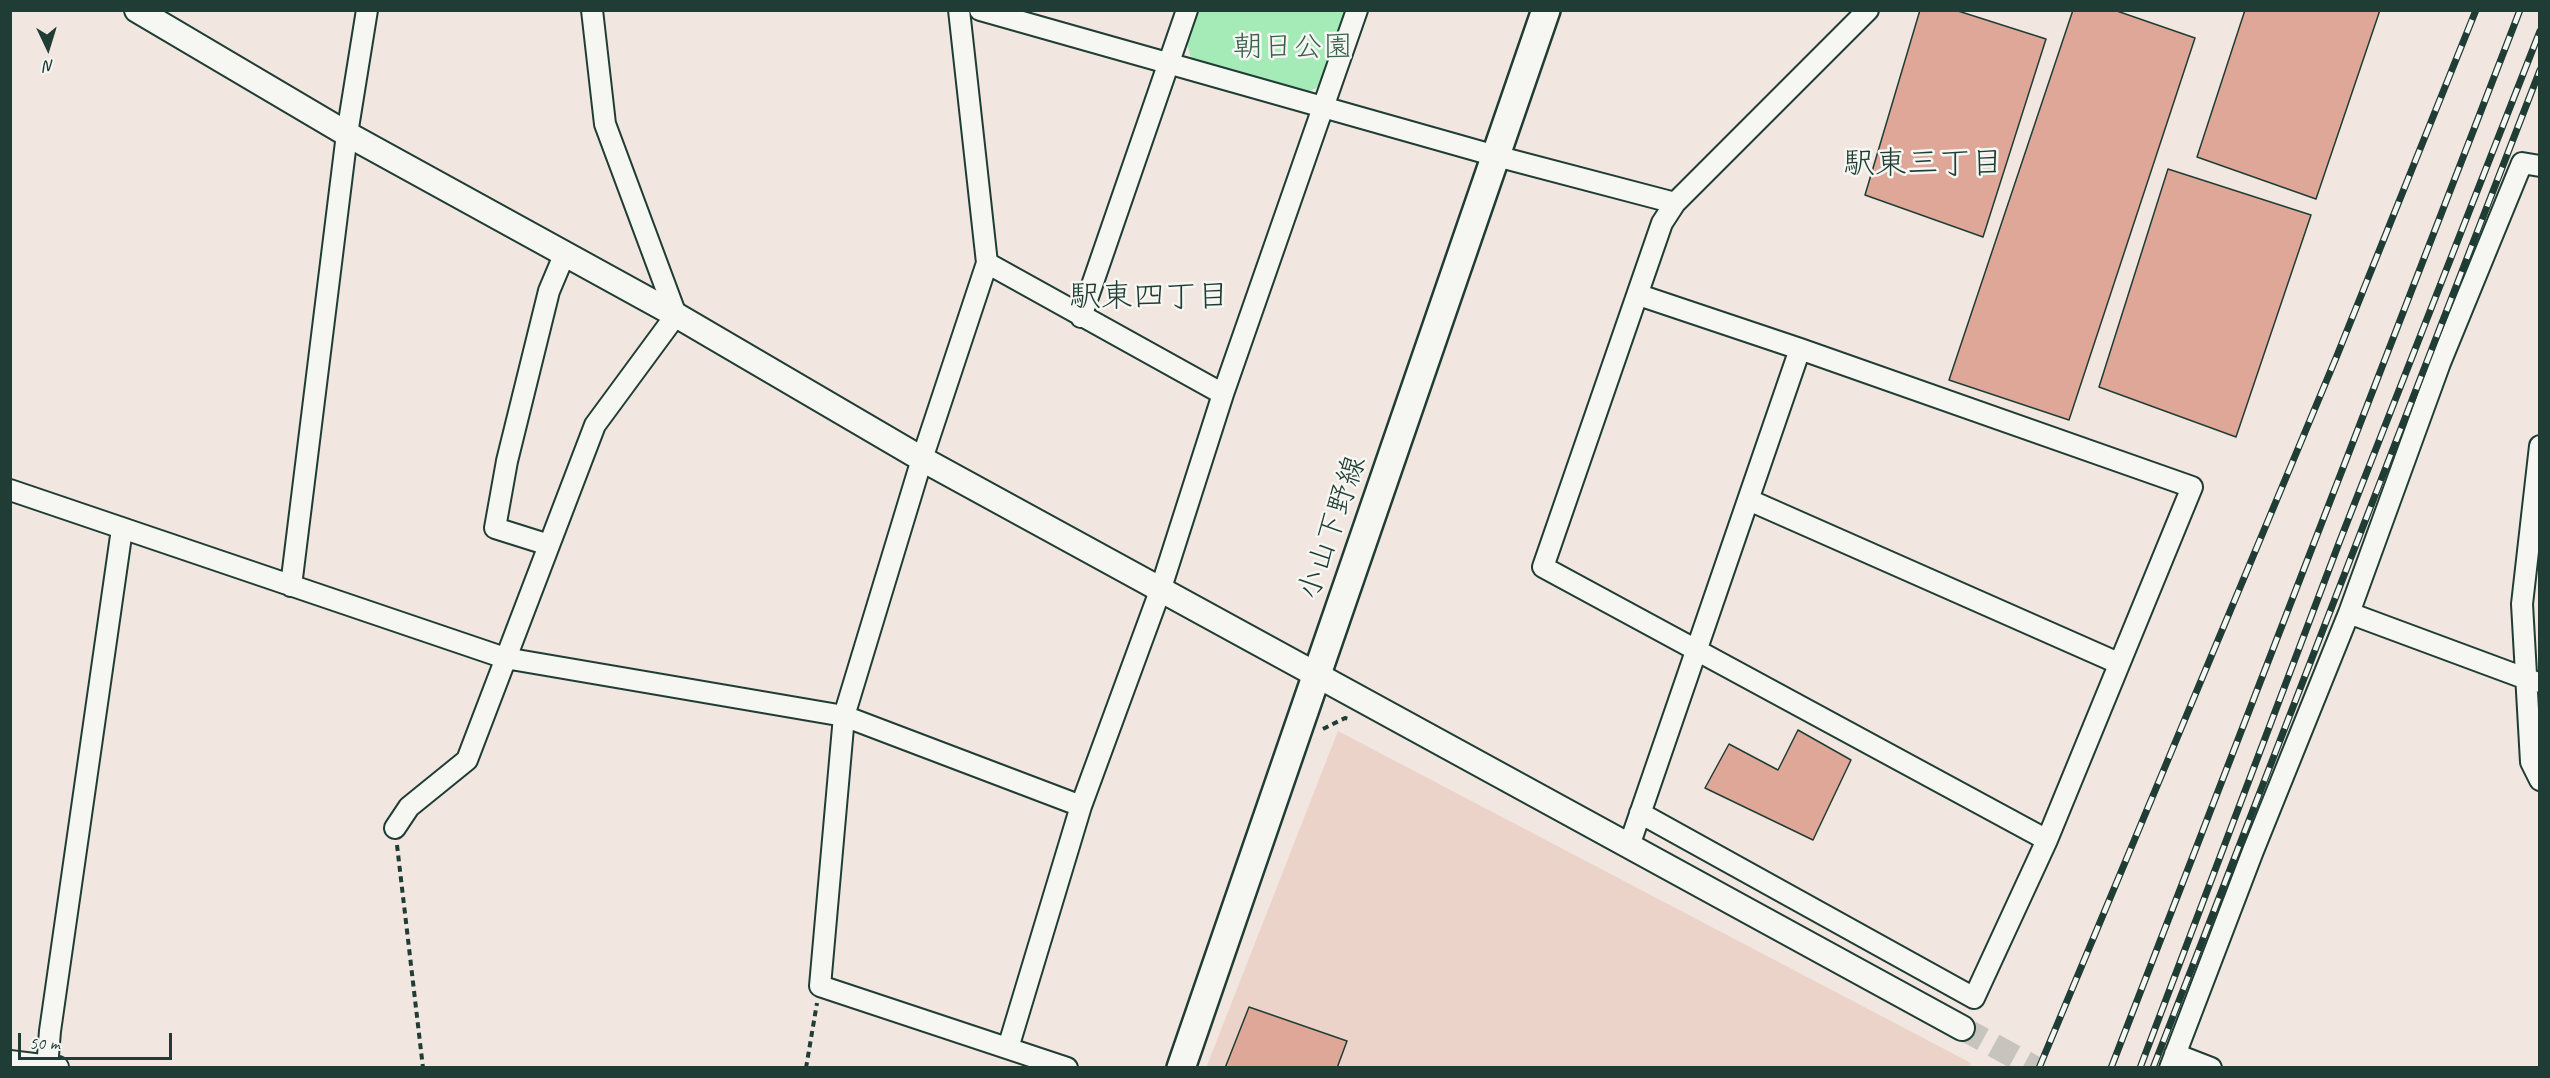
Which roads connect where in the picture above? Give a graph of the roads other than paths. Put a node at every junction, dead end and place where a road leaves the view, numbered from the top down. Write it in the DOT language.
graph roads {
  1 [pos="137,10"];
  2 [pos="367,10"];
  3 [pos="592,10"];
  4 [pos="959,10"];
  5 [pos="980,10"];
  6 [pos="1187,10"];
  7 [pos="1357,10"];
  8 [pos="1546,10"];
  9 [pos="1868,10"];
  10 [pos="1169,63"];
  11 [pos="1323,107"];
  12 [pos="347,134"];
  13 [pos="1496,156"];
  14 [pos="2540,166"];
  15 [pos="1675,203"];
  16 [pos="565,253"];
  17 [pos="987,263"];
  18 [pos="1638,295"];
  19 [pos="676,315"];
  20 [pos="1082,317"];
  21 [pos="1800,349"];
  22 [pos="1223,394"];
  23 [pos="2540,446"];
  24 [pos="922,459"];
  25 [pos="10,490"];
  26 [pos="1749,500"];
  27 [pos="122,529"];
  28 [pos="549,545"];
  29 [pos="291,586"];
  30 [pos="1160,591"];
  31 [pos="2349,614"];
  32 [pos="1695,650"];
  33 [pos="505,658"];
  34 [pos="2118,663"];
  35 [pos="1317,677"];
  36 [pos="2533,681"];
  37 [pos="844,716"];
  38 [pos="2540,780"];
  39 [pos="1081,806"];
  40 [pos="1640,813"];
  41 [pos="395,828"];
  42 [pos="2047,840"];
  43 [pos="1629,846"];
  44 [pos="1962,1028"];
  45 [pos="1008,1048"];
  46 [pos="10,1061"];
  47 [pos="2173,1061"];
  48 [pos="51,1067"];
  49 [pos="1067,1068"];
  50 [pos="1181,1068"];
  51 [pos="2211,1068"];
  1 -- 12 [label="street"];
  2 -- 12 [label="street"];
  3 -- 19 [label="street"];
  4 -- 17 [label="street"];
  5 -- 10 [label="street"];
  6 -- 10 [label="street"];
  7 -- 11 [label="street"];
  8 -- 13 [label="main road, 小山下野線"];
  9 -- 15 [label="street"];
  10 -- 11 [label="street"];
  10 -- 20 [label="street"];
  11 -- 13 [label="street"];
  11 -- 22 [label="street"];
  12 -- 16 [label="street"];
  12 -- 29 [label="street"];
  13 -- 15 [label="street"];
  13 -- 35 [label="main road, 小山下野線"];
  14 -- 31 [label="street"];
  15 -- 18 [label="street"];
  16 -- 19 [label="street"];
  16 -- 28 [label="street"];
  17 -- 20 [label="street"];
  17 -- 24 [label="street"];
  18 -- 21 [label="street"];
  18 -- 32 [label="street"];
  19 -- 24 [label="street"];
  19 -- 28 [label="street"];
  20 -- 22 [label="street"];
  21 -- 26 [label="street"];
  21 -- 34 [label="street"];
  22 -- 30 [label="street"];
  23 -- 36 [label="street"];
  24 -- 30 [label="street"];
  24 -- 37 [label="street"];
  25 -- 27 [label="street"];
  26 -- 32 [label="street"];
  26 -- 34 [label="street"];
  27 -- 29 [label="street"];
  27 -- 48 [label="street"];
  28 -- 33 [label="street"];
  29 -- 33 [label="street"];
  30 -- 35 [label="street"];
  30 -- 39 [label="street"];
  31 -- 36 [label="street"];
  31 -- 47 [label="street"];
  32 -- 40 [label="street"];
  32 -- 42 [label="street"];
  33 -- 37 [label="street"];
  33 -- 41 [label="street"];
  34 -- 42 [label="street"];
  35 -- 43 [label="street"];
  35 -- 50 [label="main road, 小山下野線"];
  36 -- 38 [label="street"];
  37 -- 39 [label="street"];
  37 -- 45 [label="street"];
  39 -- 45 [label="street"];
  40 -- 42 [label="street"];
  40 -- 43 [label="street"];
  43 -- 44 [label="street"];
  45 -- 49 [label="street"];
  46 -- 48 [label="street"];
  47 -- 51 [label="street"];
}
